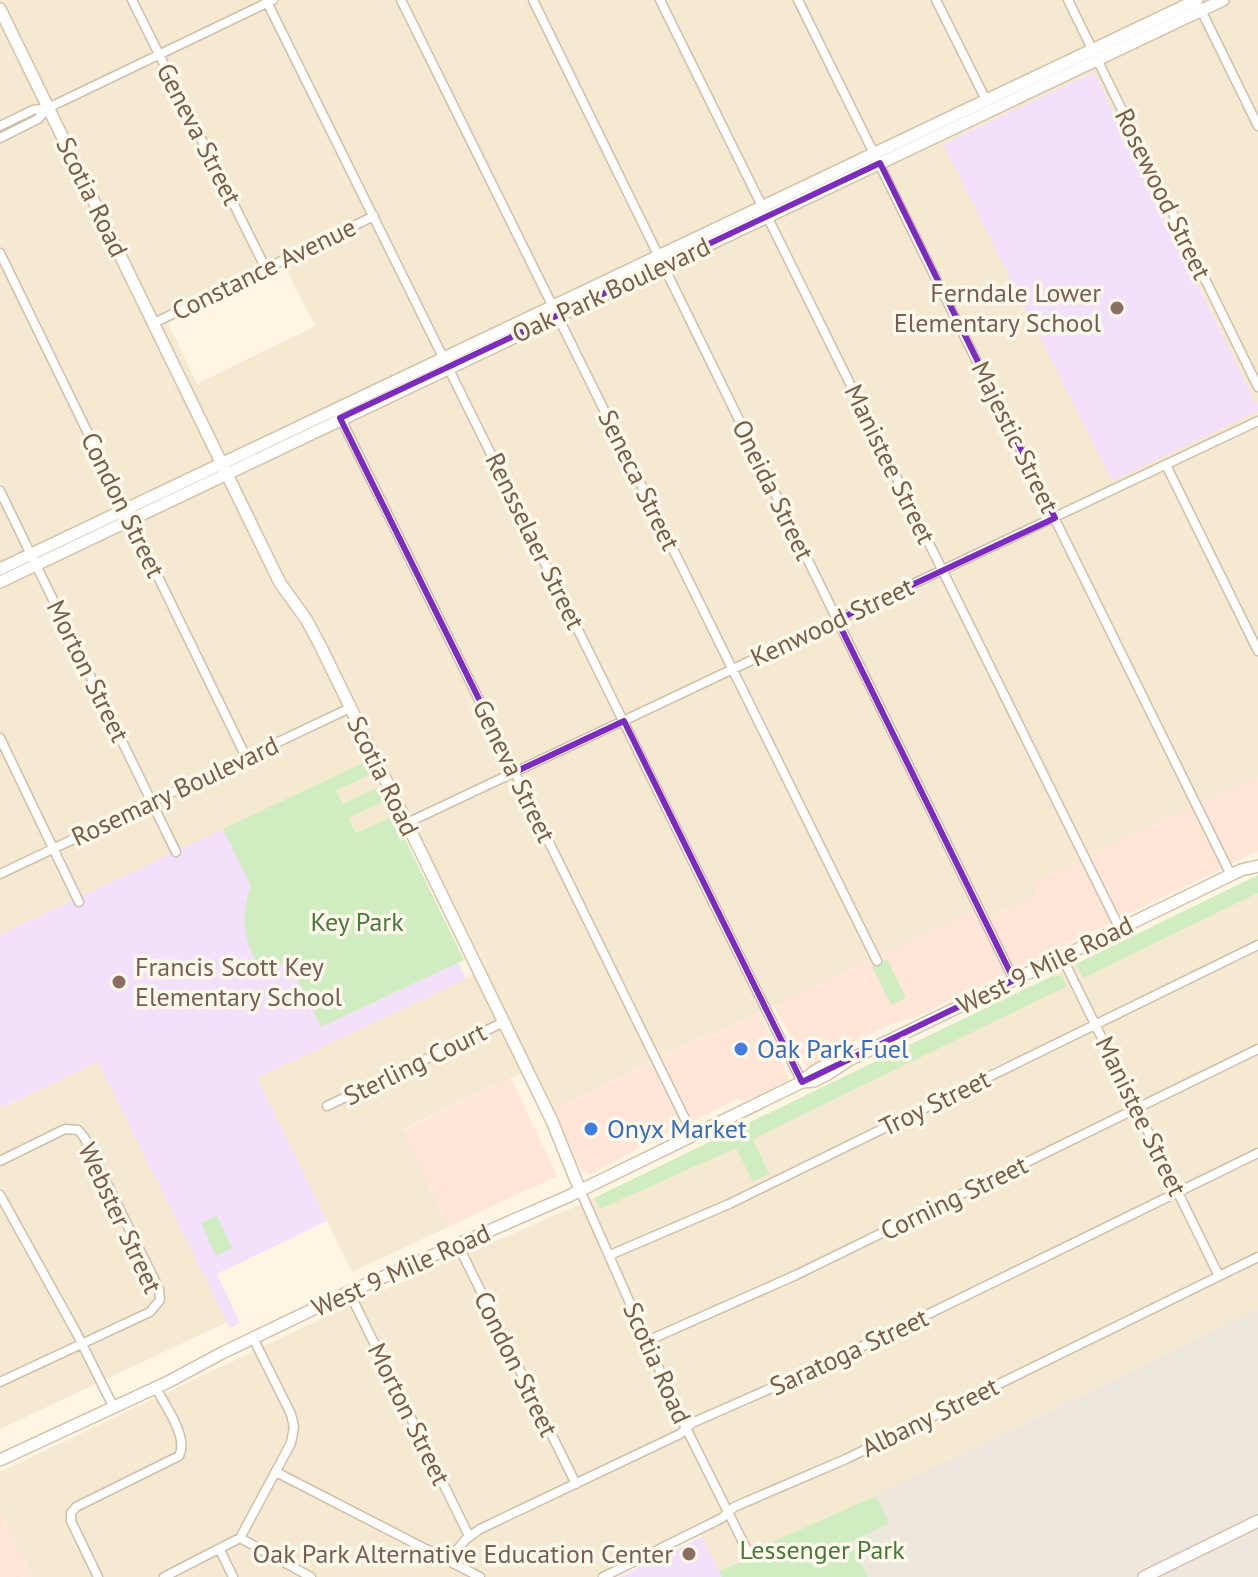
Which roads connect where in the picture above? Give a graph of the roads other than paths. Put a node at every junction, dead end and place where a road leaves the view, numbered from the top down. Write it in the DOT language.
graph roads {
  1 [pos="132,0"];
  2 [pos="401,0"];
  3 [pos="533,0"];
  4 [pos="660,0"];
  5 [pos="798,0"];
  6 [pos="936,0"];
  7 [pos="1068,0"];
  8 [pos="1223,0"];
  9 [pos="269,1"];
  10 [pos="1198,3"];
  11 [pos="0,9"];
  12 [pos="159,55"];
  13 [pos="1094,55"];
  14 [pos="989,105"];
  15 [pos="48,108"];
  16 [pos="0,126"];
  17 [pos="1258,126"];
  18 [pos="0,138"];
  19 [pos="877,158"];
  20 [pos="766,211"];
  21 [pos="374,216"];
  22 [pos="0,253"];
  23 [pos="660,261"];
  24 [pos="266,269"];
  25 [pos="556,310"];
  26 [pos="154,323"];
  27 [pos="447,362"];
  28 [pos="1258,387"];
  29 [pos="338,413"];
  30 [pos="1258,421"];
  31 [pos="1166,465"];
  32 [pos="224,468"];
  33 [pos="0,491"];
  34 [pos="128,514"];
  35 [pos="1055,518"];
  36 [pos="33,559"];
  37 [pos="0,569"];
  38 [pos="943,571"];
  39 [pos="0,582"];
  40 [pos="837,620"];
  41 [pos="1258,651"];
  42 [pos="733,669"];
  43 [pos="350,708"];
  44 [pos="624,721"];
  45 [pos="0,738"];
  46 [pos="246,757"];
  47 [pos="515,772"];
  48 [pos="151,802"];
  49 [pos="407,823"];
  50 [pos="54,848"];
  51 [pos="176,852"];
  52 [pos="1258,857"];
  53 [pos="1258,866"];
  54 [pos="1236,873"];
  55 [pos="0,874"];
  56 [pos="79,902"];
  57 [pos="1120,929"];
  58 [pos="1258,945"];
  59 [pos="1062,957"];
  60 [pos="877,961"];
  61 [pos="1014,980"];
  62 [pos="504,1022"];
  63 [pos="1095,1024"];
  64 [pos="1258,1049"];
  65 [pos="802,1082"];
  66 [pos="327,1106"];
  67 [pos="1136,1108"];
  68 [pos="693,1135"];
  69 [pos="1258,1153"];
  70 [pos="0,1161"];
  71 [pos="580,1190"];
  72 [pos="1178,1192"];
  73 [pos="0,1195"];
  74 [pos="457,1243"];
  75 [pos="610,1255"];
  76 [pos="1258,1257"];
  77 [pos="1219,1276"];
  78 [pos="349,1292"];
  79 [pos="253,1338"];
  80 [pos="647,1341"];
  81 [pos="82,1344"];
  82 [pos="0,1382"];
  83 [pos="156,1388"];
  84 [pos="114,1408"];
  85 [pos="687,1429"];
  86 [pos="0,1460"];
  87 [pos="276,1472"];
  88 [pos="576,1484"];
  89 [pos="728,1513"];
  90 [pos="1258,1521"];
  91 [pos="469,1536"];
  92 [pos="240,1538"];
  93 [pos="220,1550"];
  94 [pos="748,1552"];
  95 [pos="449,1560"];
  96 [pos="98,1577"];
  97 [pos="164,1577"];
  98 [pos="233,1577"];
  99 [pos="311,1577"];
  100 [pos="480,1577"];
  101 [pos="603,1577"];
  102 [pos="1144,1577"];
  1 -- 12 [label="street, Geneva Street"];
  2 -- 25 [label="street, Seneca Street"];
  3 -- 23 [label="street, Oneida Street"];
  4 -- 20 [label="street, Manistee Street"];
  5 -- 19 [label="street, Majestic Street"];
  6 -- 14 [label="street"];
  7 -- 13 [label="street, Rosewood Street"];
  8 -- 10 [label="street, Oak Park Boulevard"];
  9 -- 12 [label="street"];
  9 -- 21 [label="street, Rensselaer Street"];
  10 -- 13 [label="street, Oak Park Boulevard"];
  10 -- 17 [label="street"];
  11 -- 15 [label="street, Scotia Road"];
  12 -- 15 [label="street"];
  12 -- 24 [label="street, Geneva Street"];
  13 -- 14 [label="street, Oak Park Boulevard"];
  13 -- 28 [label="street, Rosewood Street"];
  14 -- 19 [label="street, Oak Park Boulevard"];
  15 -- 16 [label="street"];
  15 -- 18 [label="street"];
  15 -- 26 [label="street, Scotia Road"];
  19 -- 20 [label="street, Oak Park Boulevard"];
  19 -- 35 [label="street, Majestic Street"];
  20 -- 23 [label="street, Oak Park Boulevard"];
  20 -- 38 [label="street, Manistee Street"];
  21 -- 24 [label="street, Constance Avenue"];
  21 -- 27 [label="street, Rensselaer Street"];
  22 -- 34 [label="street, Condon Street"];
  23 -- 25 [label="street, Oak Park Boulevard"];
  23 -- 40 [label="street, Oneida Street"];
  24 -- 26 [label="street, Constance Avenue"];
  25 -- 27 [label="street, Oak Park Boulevard"];
  25 -- 42 [label="street, Seneca Street"];
  26 -- 32 [label="street, Scotia Road"];
  27 -- 29 [label="street, Oak Park Boulevard"];
  27 -- 44 [label="street, Rensselaer Street"];
  29 -- 32 [label="street, Oak Park Boulevard"];
  29 -- 47 [label="street, Geneva Street"];
  30 -- 31 [label="street, Kenwood Street"];
  31 -- 35 [label="street, Kenwood Street"];
  31 -- 41 [label="street"];
  32 -- 34 [label="street, Oak Park Boulevard"];
  32 -- 43 [label="street, Scotia Road"];
  33 -- 36 [label="street, Morton Street"];
  34 -- 36 [label="street, Oak Park Boulevard"];
  34 -- 46 [label="street, Condon Street"];
  35 -- 38 [label="street, Kenwood Street"];
  35 -- 54 [label="street, Majestic Street"];
  36 -- 37 [label="street, Oak Park Boulevard"];
  36 -- 39 [label="street, Oak Park Boulevard"];
  36 -- 48 [label="street, Morton Street"];
  38 -- 40 [label="street, Kenwood Street"];
  38 -- 57 [label="street, Manistee Street"];
  40 -- 42 [label="street, Kenwood Street"];
  40 -- 61 [label="street, Oneida Street"];
  42 -- 44 [label="street, Kenwood Street"];
  42 -- 60 [label="street, Seneca Street"];
  43 -- 46 [label="street, Rosemary Boulevard"];
  43 -- 49 [label="street, Scotia Road"];
  44 -- 47 [label="street, Kenwood Street"];
  44 -- 65 [label="street, Rensselaer Street"];
  45 -- 50 [label="street"];
  46 -- 48 [label="street, Rosemary Boulevard"];
  47 -- 49 [label="street, Kenwood Street"];
  47 -- 68 [label="street, Geneva Street"];
  48 -- 50 [label="street, Rosemary Boulevard"];
  48 -- 51 [label="street, Morton Street"];
  49 -- 62 [label="street, Scotia Road"];
  50 -- 55 [label="street, Rosemary Boulevard"];
  50 -- 56 [label="street"];
  52 -- 54 [label="street, West 9 Mile Road"];
  53 -- 54 [label="street, West 9 Mile Road"];
  54 -- 57 [label="street, West 9 Mile Road"];
  57 -- 59 [label="street, West 9 Mile Road"];
  58 -- 63 [label="street, Troy Street"];
  59 -- 61 [label="street, West 9 Mile Road"];
  59 -- 63 [label="street, Manistee Street"];
  61 -- 65 [label="street, West 9 Mile Road"];
  62 -- 66 [label="street, Sterling Court"];
  62 -- 71 [label="street, Scotia Road"];
  63 -- 67 [label="street, Manistee Street"];
  63 -- 75 [label="street, Troy Street"];
  64 -- 67 [label="street, Corning Street"];
  65 -- 68 [label="street, West 9 Mile Road"];
  67 -- 72 [label="street, Manistee Street"];
  67 -- 80 [label="street, Corning Street"];
  68 -- 71 [label="street, West 9 Mile Road"];
  69 -- 72 [label="street, Saratoga Street"];
  70 -- 81 [label="street, Webster Street"];
  71 -- 74 [label="street, West 9 Mile Road"];
  71 -- 75 [label="street, Scotia Road"];
  72 -- 77 [label="street, Manistee Street"];
  72 -- 85 [label="street, Saratoga Street"];
  73 -- 81 [label="street"];
  74 -- 78 [label="street, West 9 Mile Road"];
  74 -- 88 [label="street, Condon Street"];
  75 -- 80 [label="street, Scotia Road"];
  76 -- 77 [label="street, Albany Street"];
  77 -- 89 [label="street, Albany Street"];
  78 -- 79 [label="street, West 9 Mile Road"];
  78 -- 91 [label="street, Morton Street"];
  79 -- 83 [label="street, West 9 Mile Road"];
  79 -- 87 [label="street"];
  80 -- 85 [label="street, Scotia Road"];
  81 -- 82 [label="street"];
  81 -- 84 [label="street"];
  83 -- 84 [label="street, West 9 Mile Road"];
  83 -- 96 [label="street"];
  84 -- 86 [label="street, West 9 Mile Road"];
  85 -- 88 [label="street, Saratoga Street"];
  85 -- 89 [label="street, Scotia Road"];
  87 -- 92 [label="street"];
  87 -- 95 [label="street"];
  88 -- 91 [label="street, Saratoga Street"];
  89 -- 94 [label="street, Scotia Road"];
  89 -- 101 [label="street, Albany Street"];
  90 -- 102 [label="street"];
  91 -- 95 [label="street, Saratoga Street"];
  92 -- 93 [label="street"];
  92 -- 99 [label="street"];
  93 -- 97 [label="street"];
  93 -- 98 [label="street"];
  95 -- 100 [label="street"];
}
